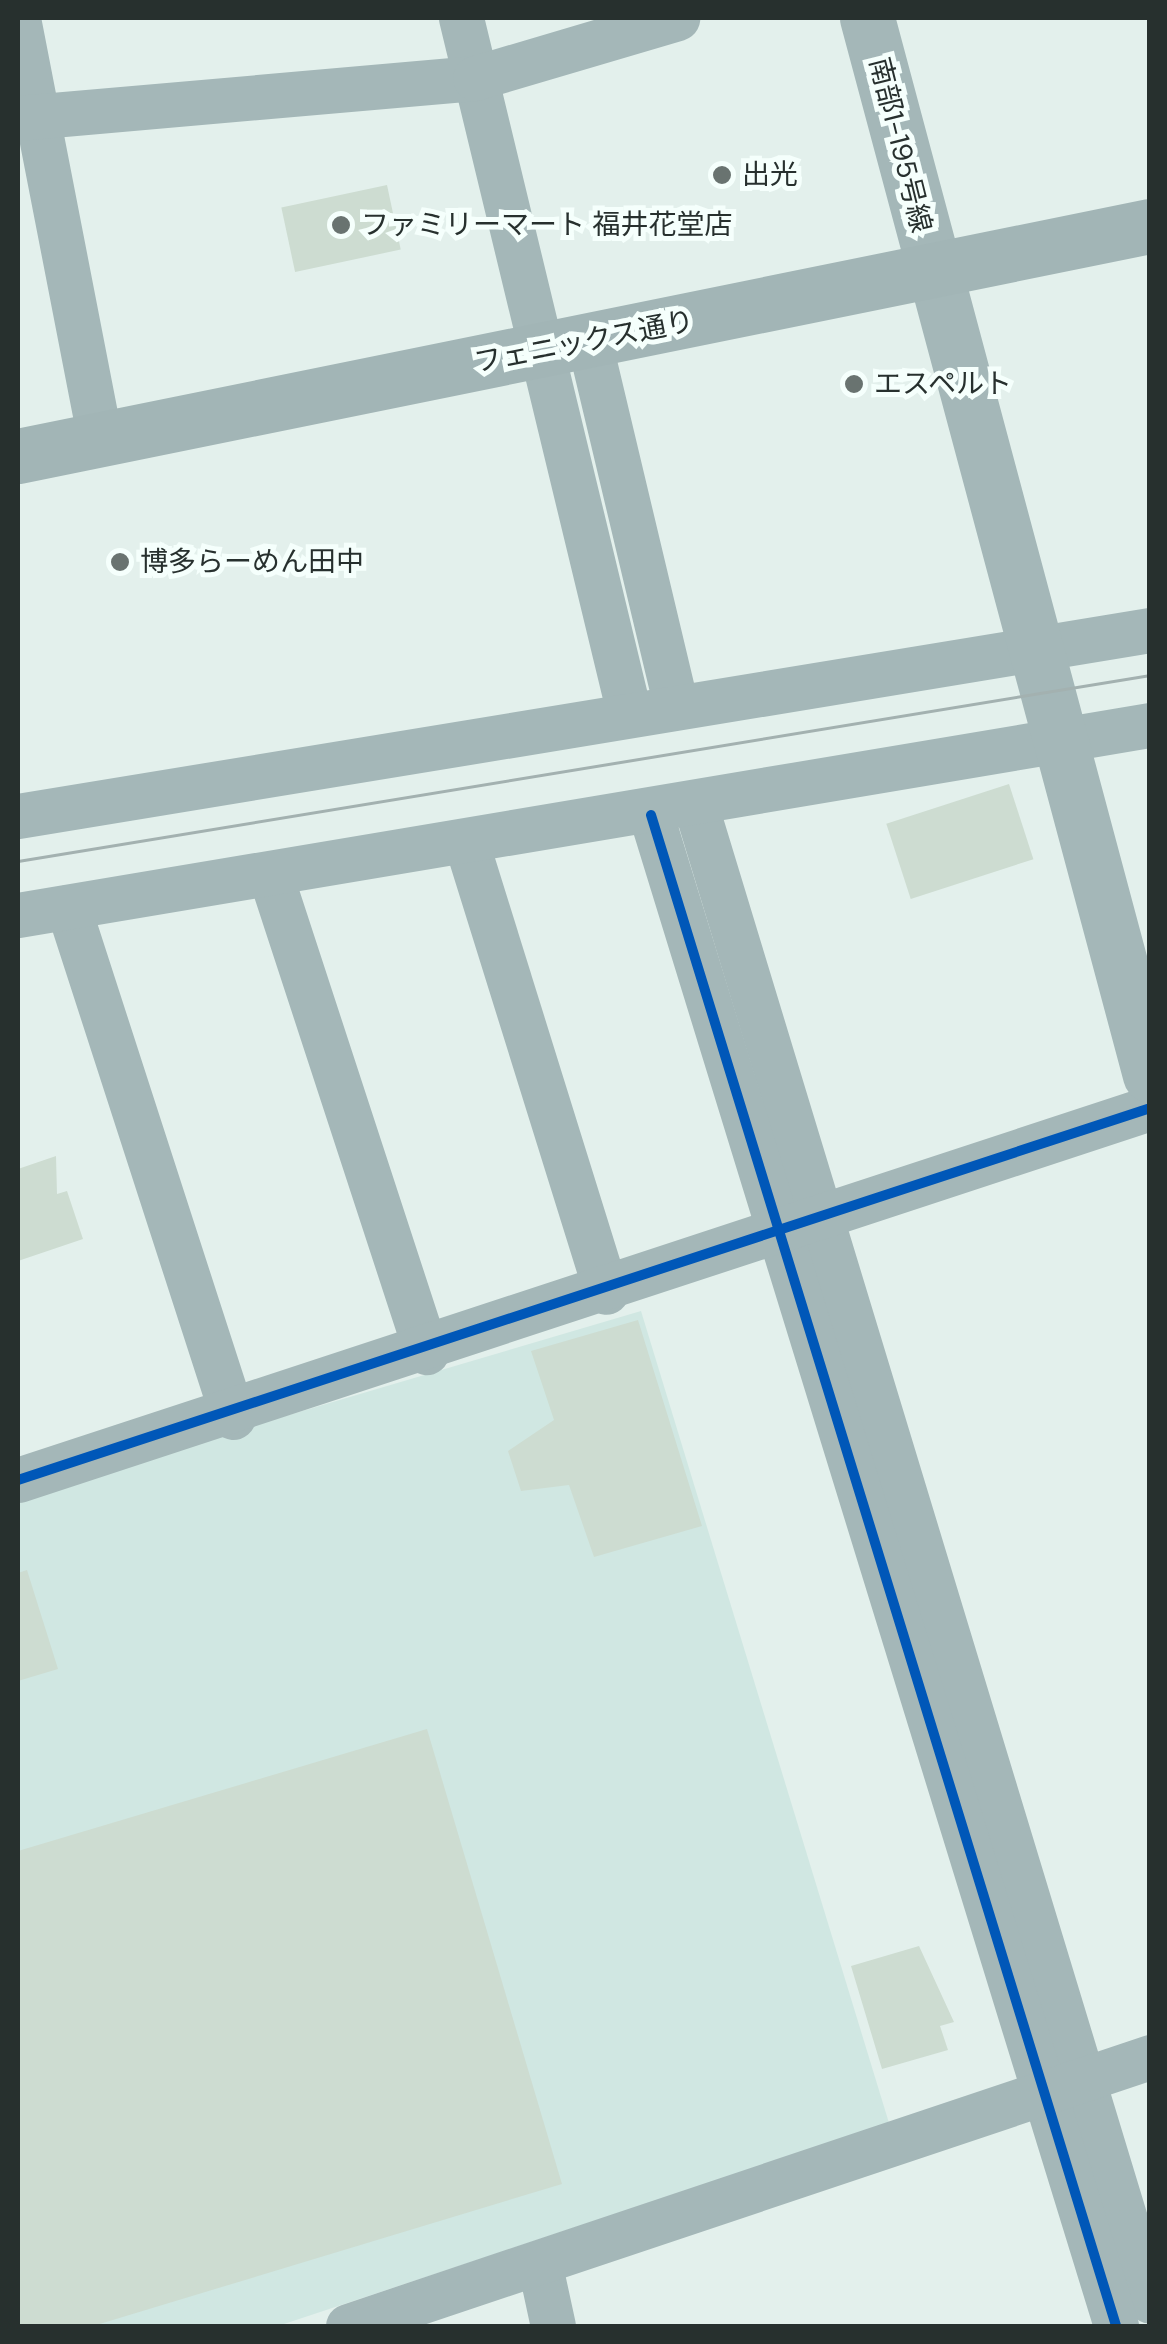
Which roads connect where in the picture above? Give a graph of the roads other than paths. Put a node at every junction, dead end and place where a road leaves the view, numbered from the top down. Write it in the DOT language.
graph roads {
  1 [pos="18,18"];
  2 [pos="461,18"];
  3 [pos="677,18"];
  4 [pos="867,18"];
  5 [pos="475,78"];
  6 [pos="27,116"];
  7 [pos="1150,226"];
  8 [pos="933,272"];
  9 [pos="567,346"];
  10 [pos="100,439"];
  11 [pos="18,456"];
  12 [pos="1150,630"];
  13 [pos="1032,653"];
  14 [pos="676,706"];
  15 [pos="629,713"];
  16 [pos="1150,725"];
  17 [pos="1054,741"];
  18 [pos="696,807"];
  19 [pos="651,815"];
  20 [pos="18,816"];
  21 [pos="467,845"];
  22 [pos="271,877"];
  23 [pos="68,908"];
  24 [pos="18,915"];
  25 [pos="1150,1075"];
  26 [pos="1150,1108"];
  27 [pos="821,1218"];
  28 [pos="779,1233"];
  29 [pos="606,1292"];
  30 [pos="426,1352"];
  31 [pos="233,1417"];
  32 [pos="18,1480"];
  33 [pos="1150,2057"];
  34 [pos="1062,2082"];
  35 [pos="526,2271"];
  36 [pos="1150,2300"];
  37 [pos="463,2309"];
  38 [pos="348,2326"];
  39 [pos="522,2326"];
  40 [pos="553,2326"];
  41 [pos="1116,2326"];
  1 -- 6 [label="street"];
  2 -- 5 [label="street"];
  3 -- 5 [label="street"];
  4 -- 8 [label="street, 南部1-195号線"];
  5 -- 6 [label="street"];
  5 -- 9 [label="street"];
  6 -- 10 [label="street"];
  7 -- 8 [label="main road, フェニックス通り"];
  8 -- 9 [label="main road, フェニックス通り"];
  8 -- 13 [label="street, 南部1-195号線"];
  9 -- 10 [label="main road, フェニックス通り"];
  9 -- 14 [label="street"];
  9 -- 15 [label="street"];
  10 -- 11 [label="main road, フェニックス通り"];
  12 -- 13 [label="street"];
  13 -- 14 [label="street"];
  13 -- 17 [label="street, 南部1-195号線"];
  14 -- 15 [label="street"];
  15 -- 20 [label="street"];
  16 -- 17 [label="street"];
  17 -- 18 [label="street"];
  17 -- 25 [label="street, 南部1-195号線"];
  18 -- 19 [label="street"];
  18 -- 27 [label="street"];
  19 -- 21 [label="street"];
  19 -- 28 [label="street"];
  21 -- 22 [label="street"];
  21 -- 29 [label="street"];
  22 -- 23 [label="street"];
  22 -- 30 [label="street"];
  23 -- 24 [label="street"];
  23 -- 31 [label="street"];
  26 -- 27 [label="street"];
  27 -- 28 [label="street"];
  27 -- 34 [label="street"];
  28 -- 29 [label="street"];
  28 -- 34 [label="street"];
  29 -- 30 [label="street"];
  30 -- 31 [label="street"];
  31 -- 32 [label="street"];
  33 -- 34 [label="street"];
  34 -- 35 [label="street"];
  34 -- 36 [label="street"];
  34 -- 41 [label="street"];
  35 -- 37 [label="street"];
  35 -- 39 [label="street"];
  35 -- 40 [label="street"];
  37 -- 38 [label="street"];
}
